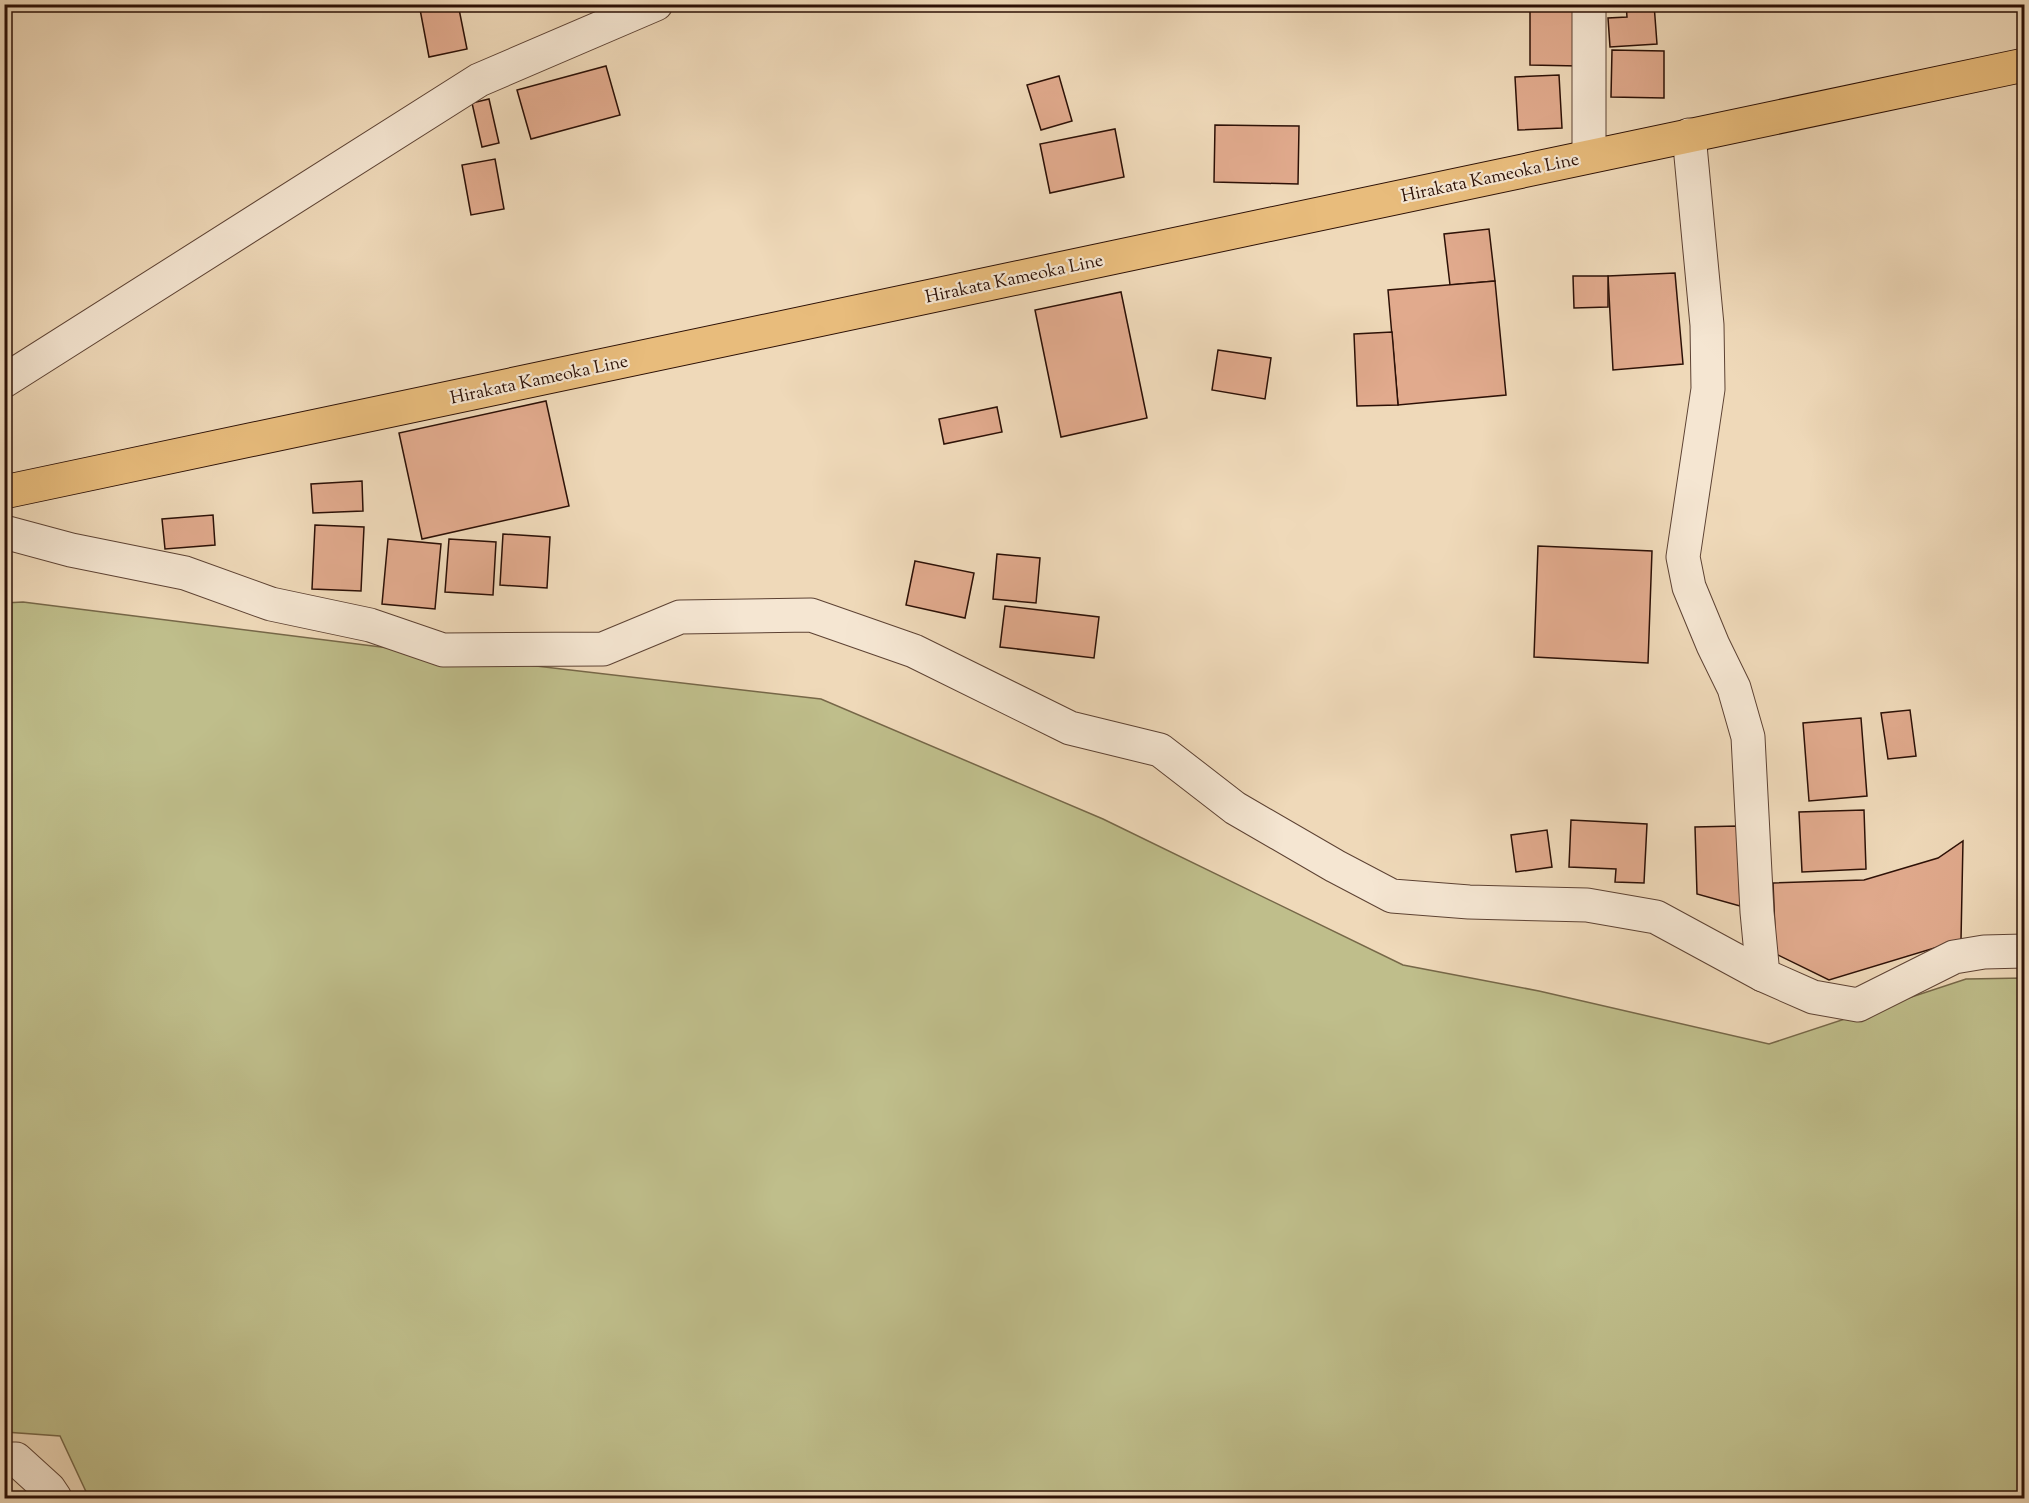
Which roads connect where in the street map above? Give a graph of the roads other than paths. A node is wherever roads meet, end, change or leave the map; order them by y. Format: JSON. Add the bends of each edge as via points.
{"nodes":[{"id":1,"x":656,"y":4,"type":"edge"},
{"id":2,"x":1588,"y":4,"type":"edge"},
{"id":3,"x":2025,"y":65,"type":"edge"},
{"id":4,"x":1689,"y":135,"type":"junction"},
{"id":5,"x":1590,"y":156,"type":"junction"},
{"id":6,"x":4,"y":381,"type":"edge"},
{"id":7,"x":4,"y":492,"type":"edge"},
{"id":8,"x":4,"y":532,"type":"edge"},
{"id":9,"x":2025,"y":951,"type":"edge"},
{"id":10,"x":1763,"y":975,"type":"junction"},
{"id":11,"x":4,"y":1459,"type":"edge"},
{"id":12,"x":55,"y":1498,"type":"edge"}],
"edges":[{"from":1,"to":6,"type":"street","via":[[479,80]]},
{"from":2,"to":5,"type":"street"},
{"from":3,"to":4,"type":"main road","name":"Hirakata Kameoka Line"},
{"from":4,"to":5,"type":"main road","name":"Hirakata Kameoka Line"},
{"from":4,"to":10,"type":"street","via":[[1707,325],[1708,389],[1683,557],[1689,587],[1734,688],[1748,737]]},
{"from":5,"to":7,"type":"main road","name":"Hirakata Kameoka Line"},
{"from":8,"to":10,"type":"street","via":[[186,573],[271,604],[370,625],[443,651],[603,649],[680,617],[811,615],[914,651],[1070,728],[1160,750],[1235,808],[1392,896],[1587,905],[1656,917]]},
{"from":9,"to":10,"type":"street","via":[[1954,957],[1858,1005],[1813,997]]},
{"from":11,"to":12,"type":"street","via":[[16,1459]]}]}
